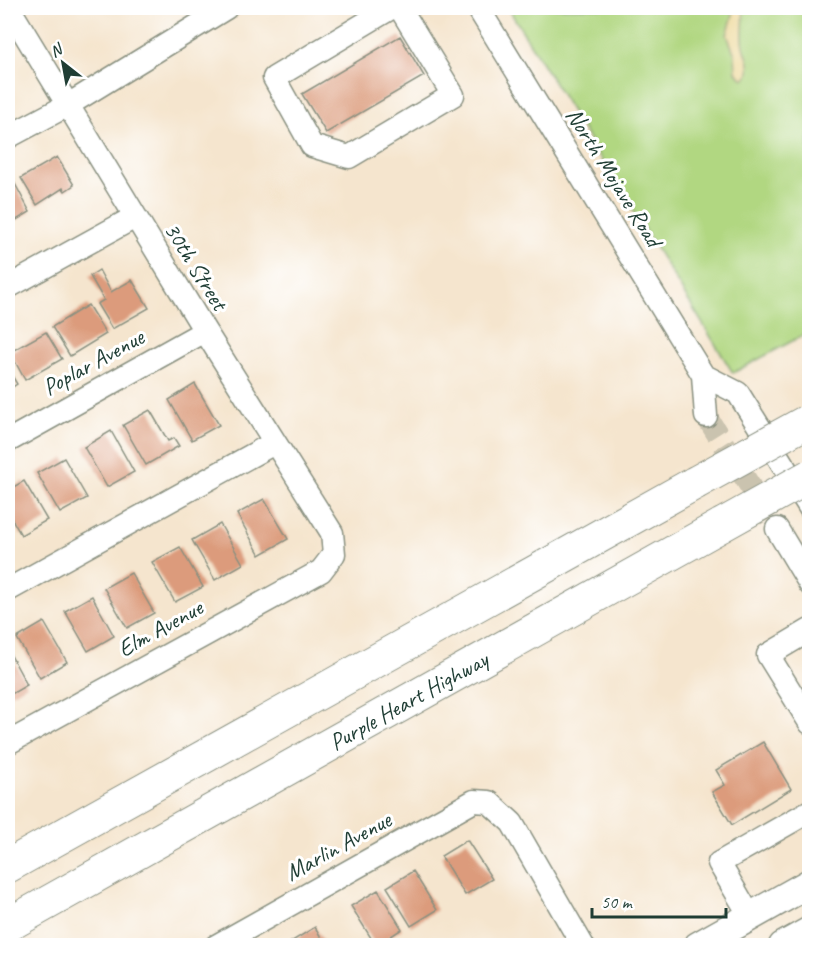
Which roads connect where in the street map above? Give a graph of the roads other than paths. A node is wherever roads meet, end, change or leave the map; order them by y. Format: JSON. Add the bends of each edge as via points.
{"nodes":[{"id":1,"x":9,"y":8,"type":"edge"},
{"id":2,"x":225,"y":8,"type":"edge"},
{"id":3,"x":391,"y":8,"type":"edge"},
{"id":4,"x":400,"y":8,"type":"edge"},
{"id":5,"x":478,"y":8,"type":"edge"},
{"id":6,"x":68,"y":105,"type":"junction"},
{"id":7,"x":8,"y":137,"type":"edge"},
{"id":8,"x":135,"y":217,"type":"junction"},
{"id":9,"x":8,"y":287,"type":"edge"},
{"id":10,"x":205,"y":331,"type":"junction"},
{"id":11,"x":704,"y":375,"type":"junction"},
{"id":12,"x":706,"y":416,"type":"tunnel mouth"},
{"id":13,"x":808,"y":421,"type":"edge"},
{"id":14,"x":8,"y":441,"type":"edge"},
{"id":15,"x":274,"y":443,"type":"junction"},
{"id":16,"x":810,"y":476,"type":"edge"},
{"id":17,"x":810,"y":508,"type":"edge"},
{"id":18,"x":777,"y":529,"type":"tunnel mouth"},
{"id":19,"x":334,"y":554,"type":"joint"},
{"id":20,"x":810,"y":584,"type":"edge"},
{"id":21,"x":8,"y":590,"type":"edge"},
{"id":22,"x":810,"y":630,"type":"edge"},
{"id":23,"x":810,"y":723,"type":"edge"},
{"id":24,"x":8,"y":743,"type":"edge"},
{"id":25,"x":810,"y":811,"type":"edge"},
{"id":26,"x":8,"y":866,"type":"edge"},
{"id":27,"x":810,"y":883,"type":"edge"},
{"id":28,"x":750,"y":916,"type":"junction"},
{"id":29,"x":8,"y":926,"type":"edge"},
{"id":30,"x":810,"y":931,"type":"edge"},
{"id":31,"x":216,"y":945,"type":"edge"},
{"id":32,"x":583,"y":945,"type":"edge"},
{"id":33,"x":698,"y":945,"type":"edge"},
{"id":34,"x":783,"y":945,"type":"edge"}],
"edges":[{"from":1,"to":6,"type":"street","name":"30th Street"},
{"from":2,"to":6,"type":"street"},
{"from":3,"to":4,"type":"street","via":[[274,78],[312,146],[350,157],[453,95]]},
{"from":5,"to":11,"type":"street","name":"North Mojave Road"},
{"from":6,"to":7,"type":"street"},
{"from":6,"to":8,"type":"street","name":"30th Street"},
{"from":8,"to":9,"type":"street"},
{"from":8,"to":10,"type":"street","name":"30th Street"},
{"from":10,"to":14,"type":"street","name":"Poplar Avenue"},
{"from":10,"to":15,"type":"street","name":"30th Street"},
{"from":11,"to":12,"type":"street","name":"North Mojave Road"},
{"from":11,"to":17,"type":"street","via":[[738,393]]},
{"from":13,"to":26,"type":"highway","bridge":true},
{"from":15,"to":19,"type":"street","name":"30th Street","via":[[332,533]]},
{"from":15,"to":21,"type":"street"},
{"from":16,"to":29,"type":"highway","name":"Purple Heart Highway","bridge":true},
{"from":18,"to":20,"type":"street"},
{"from":19,"to":24,"type":"street","name":"Elm Avenue","via":[[321,571]]},
{"from":22,"to":23,"type":"street","via":[[768,655]]},
{"from":25,"to":28,"type":"street","via":[[719,863]]},
{"from":27,"to":28,"type":"main road"},
{"from":28,"to":33,"type":"main road"},
{"from":30,"to":34,"type":"main road"},
{"from":31,"to":32,"type":"street","name":"Marlin Avenue","via":[[474,801],[489,802],[512,823]]}]}
